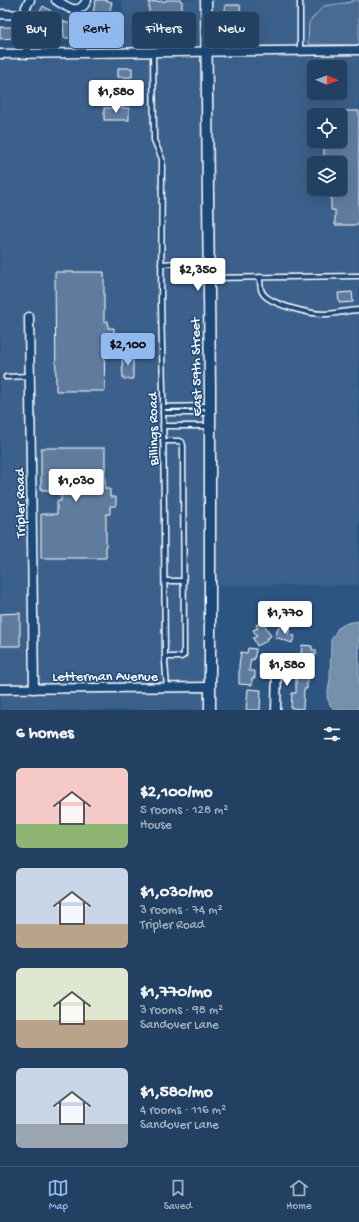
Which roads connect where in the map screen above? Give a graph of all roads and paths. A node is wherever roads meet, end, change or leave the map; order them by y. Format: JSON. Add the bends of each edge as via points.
{"nodes":[{"id":1,"x":30,"y":0,"type":"edge"},
{"id":2,"x":56,"y":0,"type":"edge"},
{"id":3,"x":87,"y":0,"type":"edge"},
{"id":4,"x":206,"y":0,"type":"edge"},
{"id":5,"x":300,"y":0,"type":"edge"},
{"id":6,"x":26,"y":12,"type":"edge"},
{"id":7,"x":0,"y":14,"type":"edge"},
{"id":8,"x":12,"y":14,"type":"edge"},
{"id":9,"x":27,"y":48,"type":"edge"},
{"id":10,"x":359,"y":50,"type":"edge"},
{"id":11,"x":207,"y":51,"type":"junction"},
{"id":12,"x":300,"y":51,"type":"junction"},
{"id":13,"x":153,"y":52,"type":"junction"},
{"id":14,"x":0,"y":54,"type":"edge"},
{"id":15,"x":27,"y":54,"type":"junction"},
{"id":16,"x":181,"y":263,"type":"dead end"},
{"id":17,"x":161,"y":264,"type":"junction"},
{"id":18,"x":359,"y":276,"type":"edge"},
{"id":19,"x":260,"y":277,"type":"junction"},
{"id":20,"x":209,"y":278,"type":"junction"},
{"id":21,"x":359,"y":310,"type":"edge"},
{"id":22,"x":29,"y":317,"type":"dead end"},
{"id":23,"x":30,"y":376,"type":"junction"},
{"id":24,"x":6,"y":377,"type":"dead end"},
{"id":25,"x":163,"y":407,"type":"junction"},
{"id":26,"x":210,"y":409,"type":"junction"},
{"id":27,"x":163,"y":413,"type":"junction"},
{"id":28,"x":163,"y":426,"type":"junction"},
{"id":29,"x":210,"y":426,"type":"junction"},
{"id":30,"x":164,"y":441,"type":"junction"},
{"id":31,"x":165,"y":581,"type":"junction"},
{"id":32,"x":184,"y":581,"type":"junction"},
{"id":33,"x":166,"y":657,"type":"junction"},
{"id":34,"x":277,"y":663,"type":"dead end"},
{"id":35,"x":210,"y":687,"type":"junction"},
{"id":36,"x":167,"y":688,"type":"junction"},
{"id":37,"x":0,"y":689,"type":"edge"},
{"id":38,"x":34,"y":689,"type":"junction"},
{"id":39,"x":210,"y":710,"type":"edge"},
{"id":40,"x":276,"y":710,"type":"edge"}],
"edges":[{"from":1,"to":6,"type":"street"},
{"from":2,"to":3,"type":"street","via":[[68,8],[75,9],[82,7]]},
{"from":4,"to":11,"type":"street","name":"East 59th Street"},
{"from":5,"to":12,"type":"lane"},
{"from":7,"to":8,"type":"street"},
{"from":9,"to":15,"type":"street"},
{"from":10,"to":12,"type":"street"},
{"from":11,"to":12,"type":"street"},
{"from":11,"to":13,"type":"street"},
{"from":11,"to":20,"type":"street","name":"East 59th Street"},
{"from":13,"to":15,"type":"street"},
{"from":13,"to":17,"type":"lane","name":"Billings Road","via":[[154,140],[162,158]]},
{"from":14,"to":15,"type":"street"},
{"from":16,"to":17,"type":"lane"},
{"from":17,"to":25,"type":"lane","name":"Billings Road"},
{"from":18,"to":19,"type":"lane"},
{"from":19,"to":20,"type":"lane"},
{"from":19,"to":21,"type":"lane","via":[[262,292],[269,300],[307,313],[326,314]]},
{"from":20,"to":26,"type":"street","name":"East 59th Street"},
{"from":22,"to":23,"type":"street","name":"Tripler Road"},
{"from":23,"to":24,"type":"lane"},
{"from":23,"to":38,"type":"street","name":"Tripler Road"},
{"from":25,"to":26,"type":"lane"},
{"from":25,"to":27,"type":"lane","name":"Billings Road"},
{"from":26,"to":27,"type":"lane"},
{"from":26,"to":29,"type":"street","name":"East 59th Street"},
{"from":27,"to":28,"type":"lane","name":"Billings Road"},
{"from":28,"to":29,"type":"lane"},
{"from":28,"to":30,"type":"lane","name":"Billings Road"},
{"from":29,"to":35,"type":"street","name":"East 59th Street"},
{"from":30,"to":31,"type":"lane","name":"Billings Road"},
{"from":30,"to":32,"type":"lane","via":[[179,441],[183,446]]},
{"from":31,"to":32,"type":"lane"},
{"from":31,"to":33,"type":"lane","name":"Billings Road"},
{"from":32,"to":33,"type":"lane","via":[[184,655]]},
{"from":33,"to":36,"type":"lane","name":"Billings Road"},
{"from":34,"to":40,"type":"street"},
{"from":35,"to":36,"type":"street","name":"Letterman Avenue"},
{"from":35,"to":39,"type":"street","name":"East 59th Street"},
{"from":36,"to":38,"type":"street","name":"Letterman Avenue"},
{"from":37,"to":38,"type":"street","name":"Letterman Avenue"}]}
